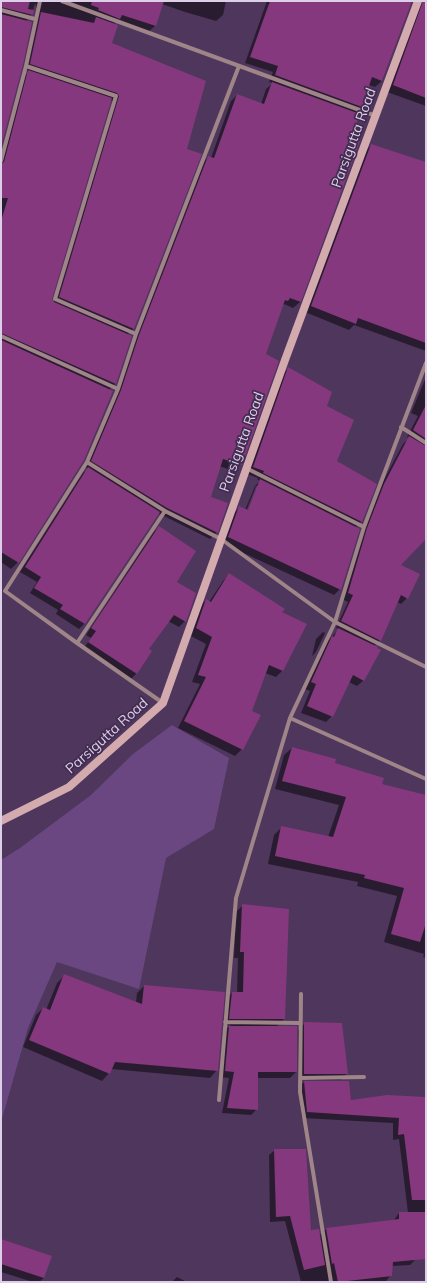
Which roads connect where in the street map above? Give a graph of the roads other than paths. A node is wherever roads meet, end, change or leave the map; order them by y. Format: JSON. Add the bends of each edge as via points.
{"nodes":[{"id":1,"x":40,"y":1,"type":"edge"},
{"id":2,"x":62,"y":1,"type":"edge"},
{"id":3,"x":418,"y":1,"type":"edge"},
{"id":4,"x":1,"y":10,"type":"edge"},
{"id":5,"x":35,"y":19,"type":"junction"},
{"id":6,"x":26,"y":66,"type":"junction"},
{"id":7,"x":239,"y":66,"type":"junction"},
{"id":8,"x":376,"y":116,"type":"junction"},
{"id":9,"x":1,"y":160,"type":"edge"},
{"id":10,"x":136,"y":334,"type":"junction"},
{"id":11,"x":1,"y":336,"type":"edge"},
{"id":12,"x":426,"y":363,"type":"edge"},
{"id":13,"x":118,"y":389,"type":"junction"},
{"id":14,"x":401,"y":427,"type":"junction"},
{"id":15,"x":426,"y":443,"type":"edge"},
{"id":16,"x":87,"y":462,"type":"junction"},
{"id":17,"x":246,"y":468,"type":"junction"},
{"id":18,"x":165,"y":511,"type":"junction"},
{"id":19,"x":364,"y":527,"type":"junction"},
{"id":20,"x":221,"y":539,"type":"junction"},
{"id":21,"x":335,"y":622,"type":"junction"},
{"id":22,"x":77,"y":643,"type":"junction"},
{"id":23,"x":426,"y":667,"type":"edge"},
{"id":24,"x":163,"y":702,"type":"junction"},
{"id":25,"x":290,"y":718,"type":"junction"},
{"id":26,"x":426,"y":780,"type":"edge"},
{"id":27,"x":1,"y":821,"type":"edge"},
{"id":28,"x":301,"y":994,"type":"dead end"},
{"id":29,"x":225,"y":1022,"type":"junction"},
{"id":30,"x":300,"y":1023,"type":"junction"},
{"id":31,"x":364,"y":1076,"type":"dead end"},
{"id":32,"x":300,"y":1078,"type":"junction"},
{"id":33,"x":219,"y":1100,"type":"dead end"},
{"id":34,"x":332,"y":1282,"type":"edge"}],
"edges":[{"from":1,"to":5,"type":"street"},
{"from":2,"to":7,"type":"street"},
{"from":3,"to":8,"type":"street","name":"Parsigutta Road"},
{"from":4,"to":5,"type":"street"},
{"from":5,"to":6,"type":"street"},
{"from":6,"to":9,"type":"street"},
{"from":6,"to":10,"type":"street","via":[[116,96],[55,299]]},
{"from":7,"to":8,"type":"street"},
{"from":7,"to":10,"type":"street"},
{"from":8,"to":17,"type":"street","name":"Parsigutta Road"},
{"from":10,"to":13,"type":"street"},
{"from":11,"to":13,"type":"street"},
{"from":12,"to":14,"type":"street"},
{"from":13,"to":16,"type":"street"},
{"from":14,"to":15,"type":"street"},
{"from":14,"to":19,"type":"street"},
{"from":16,"to":18,"type":"street"},
{"from":16,"to":22,"type":"street","via":[[5,591]]},
{"from":17,"to":19,"type":"street"},
{"from":17,"to":20,"type":"street","name":"Parsigutta Road"},
{"from":18,"to":20,"type":"street"},
{"from":18,"to":22,"type":"street"},
{"from":19,"to":21,"type":"street"},
{"from":20,"to":21,"type":"street"},
{"from":20,"to":24,"type":"street","name":"Parsigutta Road"},
{"from":21,"to":23,"type":"street"},
{"from":21,"to":25,"type":"street"},
{"from":22,"to":24,"type":"street"},
{"from":24,"to":27,"type":"street","name":"Parsigutta Road","via":[[69,787]]},
{"from":25,"to":26,"type":"street"},
{"from":25,"to":29,"type":"street","via":[[236,898]]},
{"from":28,"to":30,"type":"street"},
{"from":29,"to":30,"type":"street"},
{"from":29,"to":33,"type":"street"},
{"from":30,"to":32,"type":"street"},
{"from":31,"to":32,"type":"street"},
{"from":32,"to":34,"type":"street","via":[[300,1092]]}]}
